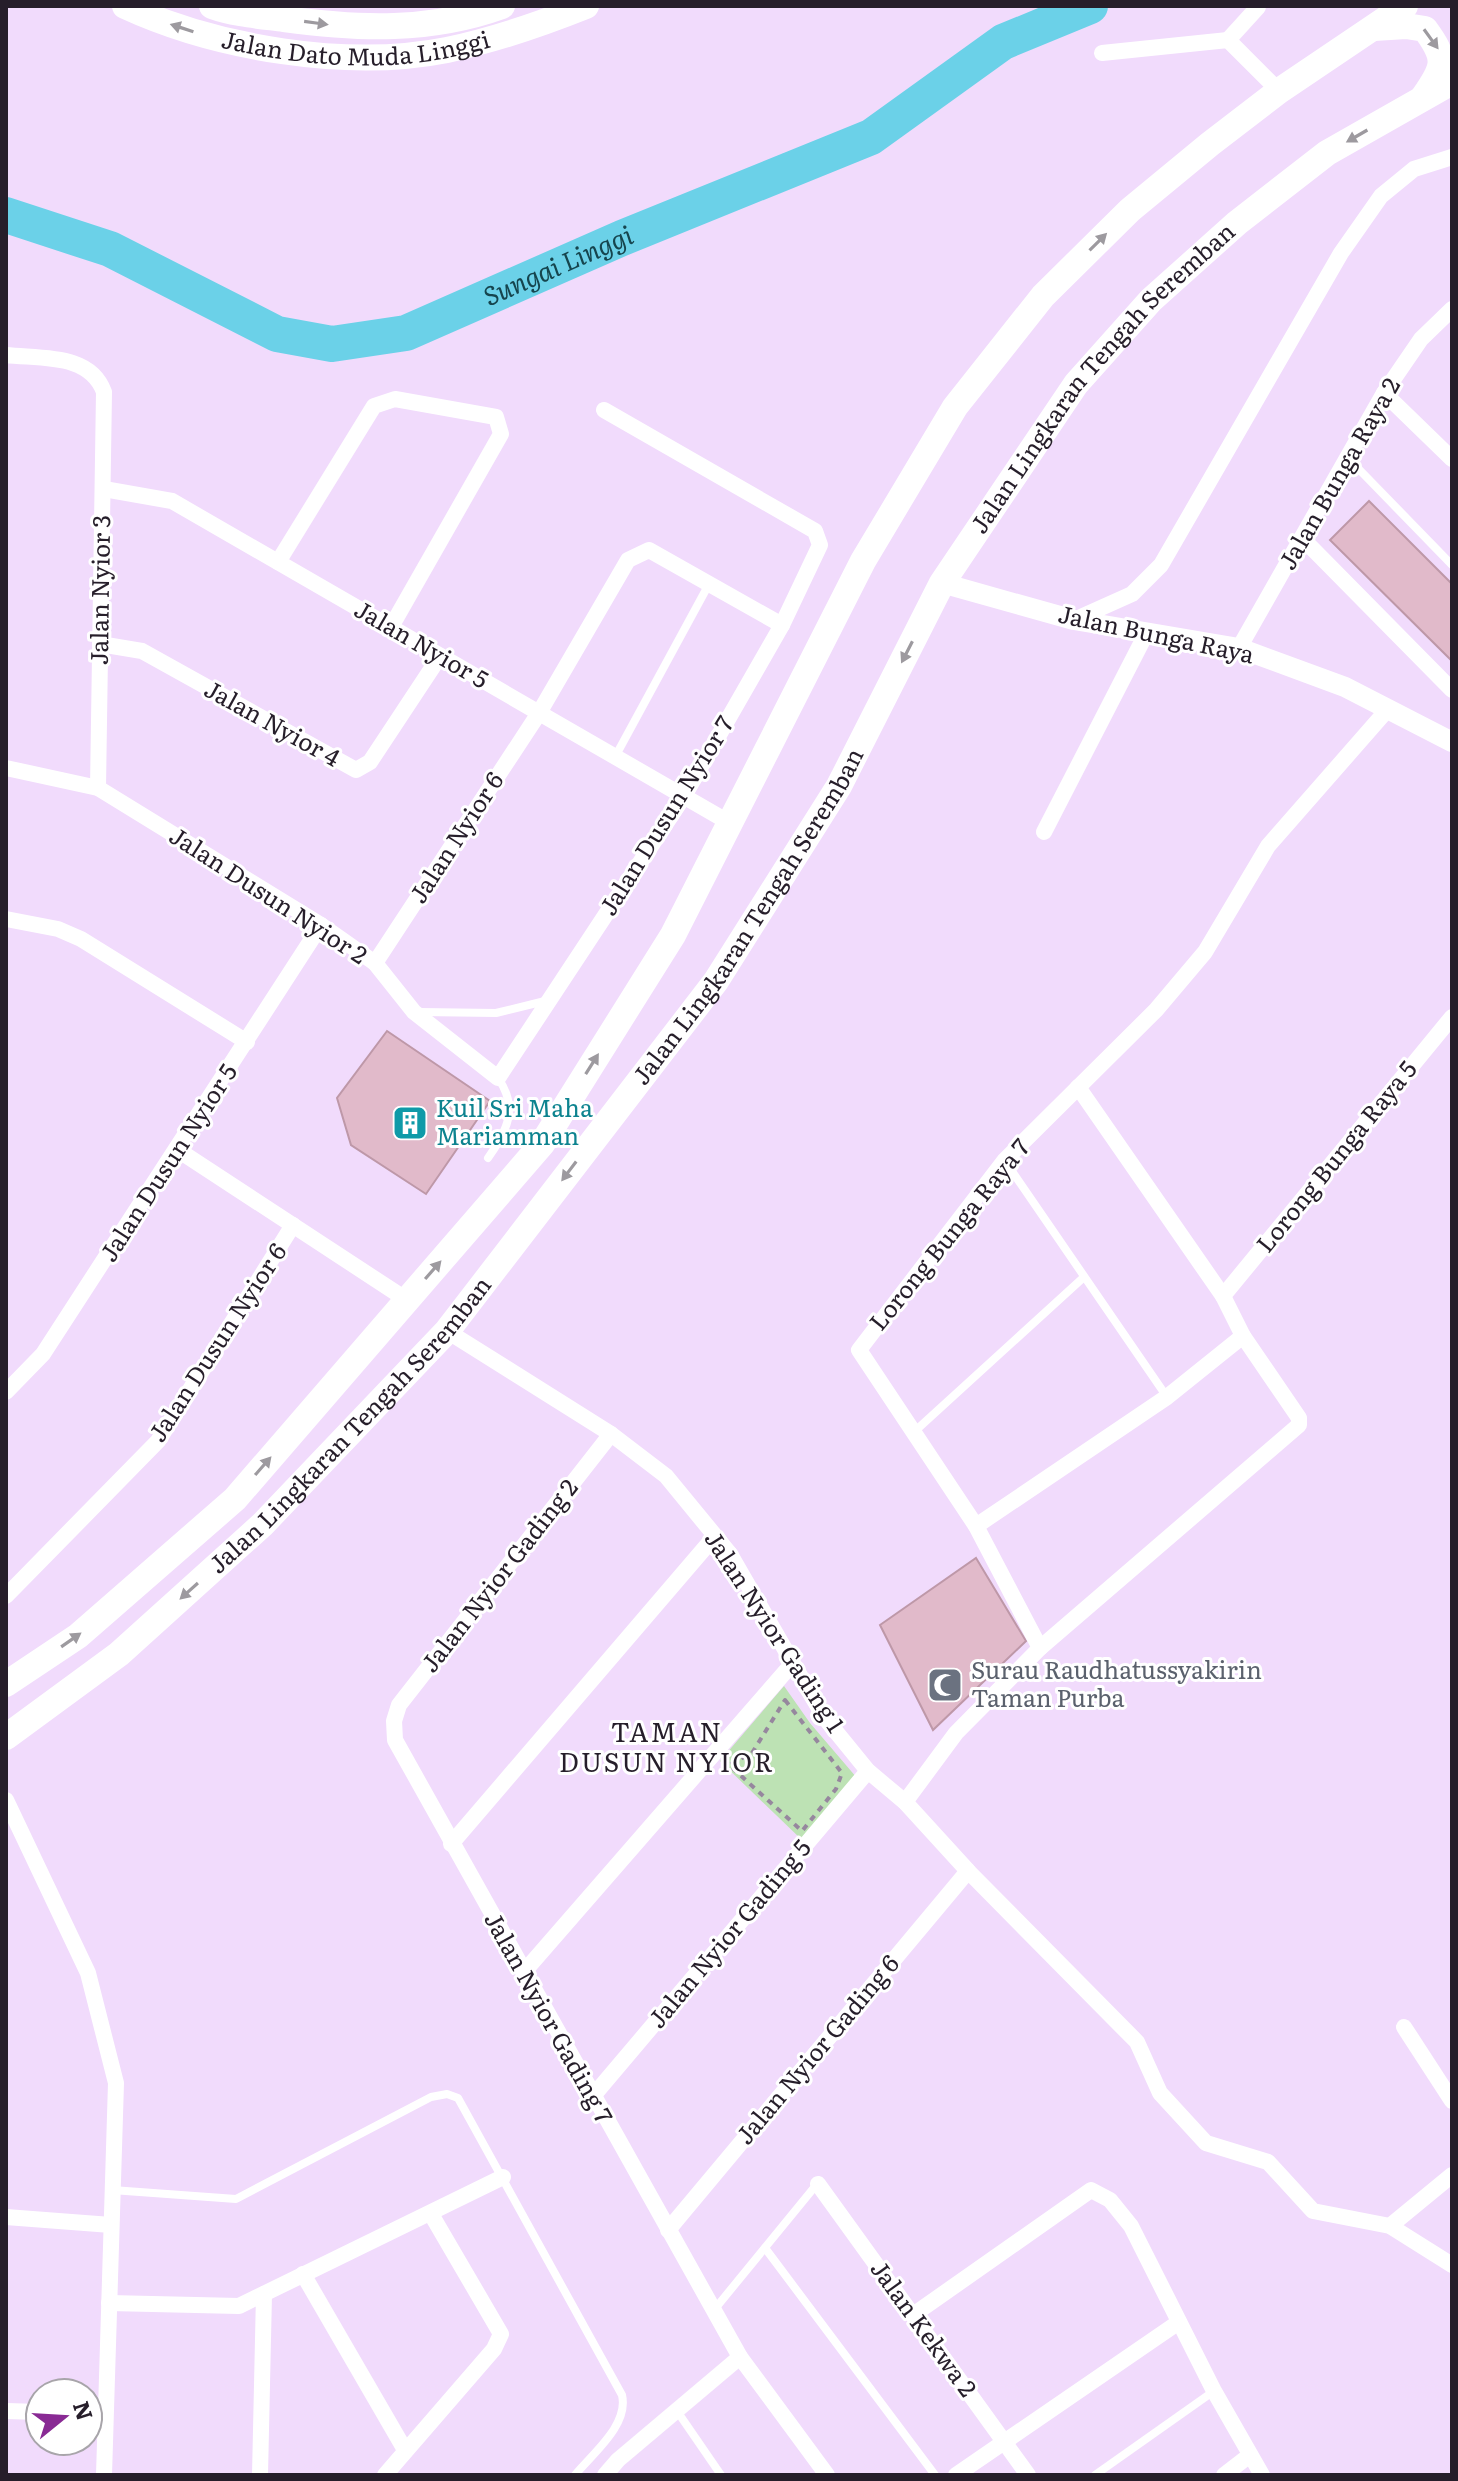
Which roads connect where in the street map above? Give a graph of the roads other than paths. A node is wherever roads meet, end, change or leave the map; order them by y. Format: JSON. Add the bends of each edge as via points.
{"nodes":[{"id":1,"x":125,"y":6,"type":"edge"},
{"id":2,"x":212,"y":6,"type":"edge"},
{"id":3,"x":502,"y":6,"type":"edge"},
{"id":4,"x":586,"y":6,"type":"edge"},
{"id":5,"x":1405,"y":6,"type":"edge"},
{"id":6,"x":1258,"y":7,"type":"edge"},
{"id":7,"x":1371,"y":28,"type":"junction"},
{"id":8,"x":1228,"y":40,"type":"junction"},
{"id":9,"x":1102,"y":53,"type":"dead end"},
{"id":10,"x":1452,"y":82,"type":"edge"},
{"id":11,"x":1279,"y":91,"type":"junction"},
{"id":12,"x":1424,"y":97,"type":"junction"},
{"id":13,"x":1452,"y":157,"type":"edge"},
{"id":14,"x":1449,"y":315,"type":"edge"},
{"id":15,"x":6,"y":355,"type":"edge"},
{"id":16,"x":1384,"y":393,"type":"junction"},
{"id":17,"x":604,"y":410,"type":"dead end"},
{"id":18,"x":1348,"y":457,"type":"junction"},
{"id":19,"x":1452,"y":459,"type":"edge"},
{"id":20,"x":104,"y":489,"type":"junction"},
{"id":21,"x":1302,"y":538,"type":"junction"},
{"id":22,"x":278,"y":562,"type":"junction"},
{"id":23,"x":1452,"y":565,"type":"edge"},
{"id":24,"x":942,"y":583,"type":"junction"},
{"id":25,"x":709,"y":584,"type":"junction"},
{"id":26,"x":1074,"y":620,"type":"junction"},
{"id":27,"x":782,"y":625,"type":"junction"},
{"id":28,"x":391,"y":627,"type":"junction"},
{"id":29,"x":1147,"y":632,"type":"junction"},
{"id":30,"x":100,"y":644,"type":"junction"},
{"id":31,"x":1239,"y":648,"type":"junction"},
{"id":32,"x":440,"y":656,"type":"junction"},
{"id":33,"x":1452,"y":690,"type":"edge"},
{"id":34,"x":1388,"y":709,"type":"junction"},
{"id":35,"x":539,"y":713,"type":"junction"},
{"id":36,"x":1452,"y":742,"type":"edge"},
{"id":37,"x":615,"y":757,"type":"junction"},
{"id":38,"x":6,"y":768,"type":"edge"},
{"id":39,"x":98,"y":788,"type":"junction"},
{"id":40,"x":684,"y":796,"type":"junction"},
{"id":41,"x":730,"y":823,"type":"junction"},
{"id":42,"x":1044,"y":832,"type":"dead end"},
{"id":43,"x":6,"y":919,"type":"edge"},
{"id":44,"x":321,"y":925,"type":"junction"},
{"id":45,"x":375,"y":963,"type":"junction"},
{"id":46,"x":550,"y":999,"type":"junction"},
{"id":47,"x":414,"y":1012,"type":"junction"},
{"id":48,"x":1452,"y":1017,"type":"edge"},
{"id":49,"x":247,"y":1042,"type":"junction"},
{"id":50,"x":498,"y":1078,"type":"junction"},
{"id":51,"x":1078,"y":1087,"type":"junction"},
{"id":52,"x":178,"y":1150,"type":"junction"},
{"id":53,"x":488,"y":1158,"type":"dead end"},
{"id":54,"x":1004,"y":1161,"type":"junction"},
{"id":55,"x":293,"y":1225,"type":"junction"},
{"id":56,"x":1084,"y":1277,"type":"junction"},
{"id":57,"x":1223,"y":1296,"type":"junction"},
{"id":58,"x":407,"y":1300,"type":"junction"},
{"id":59,"x":447,"y":1331,"type":"junction"},
{"id":60,"x":1243,"y":1336,"type":"junction"},
{"id":61,"x":6,"y":1392,"type":"edge"},
{"id":62,"x":1167,"y":1397,"type":"junction"},
{"id":63,"x":914,"y":1432,"type":"junction"},
{"id":64,"x":611,"y":1434,"type":"junction"},
{"id":65,"x":976,"y":1526,"type":"junction"},
{"id":66,"x":715,"y":1536,"type":"junction"},
{"id":67,"x":6,"y":1596,"type":"edge"},
{"id":68,"x":1040,"y":1648,"type":"junction"},
{"id":69,"x":792,"y":1664,"type":"junction"},
{"id":70,"x":6,"y":1684,"type":"edge"},
{"id":71,"x":394,"y":1721,"type":"joint"},
{"id":72,"x":6,"y":1737,"type":"edge"},
{"id":73,"x":868,"y":1771,"type":"junction"},
{"id":74,"x":6,"y":1800,"type":"edge"},
{"id":75,"x":905,"y":1802,"type":"junction"},
{"id":76,"x":12,"y":1830,"type":"edge"},
{"id":77,"x":451,"y":1844,"type":"junction"},
{"id":78,"x":968,"y":1871,"type":"junction"},
{"id":79,"x":523,"y":1973,"type":"junction"},
{"id":80,"x":1404,"y":2027,"type":"dead end"},
{"id":81,"x":593,"y":2096,"type":"junction"},
{"id":82,"x":1452,"y":2101,"type":"edge"},
{"id":83,"x":1452,"y":2175,"type":"edge"},
{"id":84,"x":503,"y":2177,"type":"junction"},
{"id":85,"x":818,"y":2184,"type":"joint"},
{"id":86,"x":112,"y":2190,"type":"junction"},
{"id":87,"x":431,"y":2214,"type":"junction"},
{"id":88,"x":6,"y":2217,"type":"edge"},
{"id":89,"x":111,"y":2225,"type":"junction"},
{"id":90,"x":1390,"y":2226,"type":"junction"},
{"id":91,"x":668,"y":2230,"type":"junction"},
{"id":92,"x":765,"y":2248,"type":"junction"},
{"id":93,"x":1452,"y":2265,"type":"edge"},
{"id":94,"x":303,"y":2274,"type":"junction"},
{"id":95,"x":264,"y":2294,"type":"junction"},
{"id":96,"x":109,"y":2303,"type":"junction"},
{"id":97,"x":714,"y":2311,"type":"junction"},
{"id":98,"x":913,"y":2315,"type":"junction"},
{"id":99,"x":1179,"y":2322,"type":"junction"},
{"id":100,"x":740,"y":2357,"type":"junction"},
{"id":101,"x":1214,"y":2391,"type":"junction"},
{"id":102,"x":677,"y":2410,"type":"junction"},
{"id":103,"x":106,"y":2416,"type":"joint"},
{"id":104,"x":1004,"y":2441,"type":"junction"},
{"id":105,"x":405,"y":2450,"type":"junction"},
{"id":106,"x":1250,"y":2455,"type":"junction"},
{"id":107,"x":618,"y":2460,"type":"junction"},
{"id":108,"x":104,"y":2475,"type":"edge"},
{"id":109,"x":260,"y":2475,"type":"edge"},
{"id":110,"x":385,"y":2475,"type":"edge"},
{"id":111,"x":575,"y":2475,"type":"edge"},
{"id":112,"x":605,"y":2475,"type":"edge"},
{"id":113,"x":627,"y":2475,"type":"edge"},
{"id":114,"x":721,"y":2475,"type":"edge"},
{"id":115,"x":827,"y":2475,"type":"edge"},
{"id":116,"x":935,"y":2475,"type":"edge"},
{"id":117,"x":956,"y":2475,"type":"edge"},
{"id":118,"x":1028,"y":2475,"type":"edge"},
{"id":119,"x":1095,"y":2475,"type":"edge"},
{"id":120,"x":1224,"y":2475,"type":"edge"},
{"id":121,"x":1262,"y":2475,"type":"edge"}],
"edges":[{"from":4,"to":1,"type":"main road","name":"Jalan Dato Muda Linggi","one_way":true,"via":[[494,38],[389,56],[329,54],[207,36]]},
{"from":2,"to":3,"type":"main road","name":"Jalan Dato Muda Linggi","one_way":true,"via":[[333,25],[392,28]]},
{"from":5,"to":7,"type":"main road","name":"Jalan Lingkaran Tengah Seremban"},
{"from":6,"to":8,"type":"street"},
{"from":7,"to":11,"type":"main road","name":"Jalan Lingkaran Tengah Seremban"},
{"from":7,"to":12,"type":"main road","one_way":true,"via":[[1425,29],[1442,59],[1441,72]]},
{"from":8,"to":9,"type":"street"},
{"from":8,"to":11,"type":"street"},
{"from":10,"to":12,"type":"main road","name":"Jalan Lingkaran Tengah Seremban"},
{"from":41,"to":11,"type":"main road","name":"Jalan Lingkaran Tengah Seremban","one_way":true,"via":[[863,561],[955,407],[1043,296],[1130,210]]},
{"from":12,"to":24,"type":"main road","name":"Jalan Lingkaran Tengah Seremban","one_way":true,"via":[[1327,153],[1151,300],[1076,384]]},
{"from":13,"to":26,"type":"street","via":[[1414,169],[1373,208],[1341,253],[1161,565],[1132,594]]},
{"from":14,"to":16,"type":"street","name":"Jalan Bunga Raya 2","via":[[1421,339]]},
{"from":15,"to":20,"type":"street","name":"Jalan Nyior 3","via":[[84,364],[98,376],[104,392]]},
{"from":16,"to":18,"type":"street","name":"Jalan Bunga Raya 2"},
{"from":16,"to":19,"type":"street"},
{"from":17,"to":27,"type":"street","name":"Jalan Dusun Nyior 7","via":[[815,531],[820,545]]},
{"from":18,"to":21,"type":"street","name":"Jalan Bunga Raya 2"},
{"from":18,"to":23,"type":"lane"},
{"from":20,"to":22,"type":"street","name":"Jalan Nyior 5","via":[[172,501]]},
{"from":20,"to":30,"type":"street","name":"Jalan Nyior 3"},
{"from":21,"to":31,"type":"street","name":"Jalan Bunga Raya 2"},
{"from":21,"to":33,"type":"street"},
{"from":22,"to":28,"type":"street","name":"Jalan Nyior 5"},
{"from":22,"to":28,"type":"street","via":[[374,406],[395,399],[489,414],[501,424],[501,434]]},
{"from":24,"to":26,"type":"street","name":"Jalan Bunga Raya"},
{"from":24,"to":59,"type":"main road","name":"Jalan Lingkaran Tengah Seremban","one_way":true,"via":[[839,786],[716,981]]},
{"from":25,"to":27,"type":"street"},
{"from":25,"to":35,"type":"street","name":"Jalan Nyior 6","via":[[649,550],[628,560]]},
{"from":25,"to":37,"type":"lane"},
{"from":26,"to":29,"type":"street","name":"Jalan Bunga Raya"},
{"from":27,"to":40,"type":"street","name":"Jalan Dusun Nyior 7"},
{"from":28,"to":32,"type":"street","name":"Jalan Nyior 5"},
{"from":29,"to":31,"type":"street","name":"Jalan Bunga Raya"},
{"from":29,"to":42,"type":"street"},
{"from":30,"to":32,"type":"street","name":"Jalan Nyior 4","via":[[142,651],[356,770],[370,762]]},
{"from":30,"to":39,"type":"street","name":"Jalan Nyior 3"},
{"from":31,"to":34,"type":"street","name":"Jalan Bunga Raya","via":[[1345,687]]},
{"from":32,"to":35,"type":"street","name":"Jalan Nyior 5"},
{"from":34,"to":36,"type":"street","name":"Jalan Bunga Raya"},
{"from":34,"to":51,"type":"street","name":"Lorong Bunga Raya 7","via":[[1268,846],[1205,952],[1156,1010]]},
{"from":35,"to":37,"type":"street","name":"Jalan Nyior 5"},
{"from":35,"to":45,"type":"street","name":"Jalan Nyior 6"},
{"from":37,"to":40,"type":"street","name":"Jalan Nyior 5"},
{"from":38,"to":39,"type":"street","name":"Jalan Dusun Nyior 2"},
{"from":39,"to":44,"type":"street","name":"Jalan Dusun Nyior 2"},
{"from":40,"to":41,"type":"street","name":"Jalan Nyior 5"},
{"from":40,"to":46,"type":"street","name":"Jalan Dusun Nyior 7"},
{"from":58,"to":41,"type":"main road","name":"Jalan Lingkaran Tengah Seremban","one_way":true,"via":[[542,1144],[673,935]]},
{"from":43,"to":49,"type":"street","via":[[81,939]]},
{"from":44,"to":45,"type":"street","name":"Jalan Dusun Nyior 2"},
{"from":44,"to":49,"type":"street","name":"Jalan Dusun Nyior 5"},
{"from":45,"to":47,"type":"street","name":"Jalan Dusun Nyior 2"},
{"from":46,"to":47,"type":"lane","via":[[496,1013]]},
{"from":46,"to":50,"type":"street","name":"Jalan Dusun Nyior 7"},
{"from":47,"to":50,"type":"street","name":"Jalan Dusun Nyior 2"},
{"from":48,"to":57,"type":"street","name":"Lorong Bunga Raya 5"},
{"from":49,"to":52,"type":"street","name":"Jalan Dusun Nyior 5"},
{"from":50,"to":53,"type":"lane","via":[[511,1111],[506,1133]]},
{"from":51,"to":54,"type":"street","name":"Lorong Bunga Raya 7"},
{"from":51,"to":57,"type":"street"},
{"from":52,"to":55,"type":"street"},
{"from":52,"to":61,"type":"street","name":"Jalan Dusun Nyior 5","via":[[43,1354]]},
{"from":54,"to":56,"type":"lane"},
{"from":54,"to":63,"type":"street","name":"Lorong Bunga Raya 7","via":[[859,1350]]},
{"from":55,"to":58,"type":"street"},
{"from":55,"to":67,"type":"street","name":"Jalan Dusun Nyior 6","via":[[158,1441]]},
{"from":56,"to":62,"type":"lane"},
{"from":56,"to":63,"type":"lane"},
{"from":57,"to":60,"type":"street"},
{"from":70,"to":58,"type":"main road","name":"Jalan Lingkaran Tengah Seremban","one_way":true,"via":[[78,1636],[235,1499]]},
{"from":59,"to":64,"type":"street","name":"Jalan Nyior Gading 1"},
{"from":59,"to":72,"type":"main road","name":"Jalan Lingkaran Tengah Seremban","one_way":true,"via":[[263,1524],[119,1654]]},
{"from":60,"to":62,"type":"street"},
{"from":60,"to":68,"type":"street","via":[[1299,1425]]},
{"from":62,"to":65,"type":"street"},
{"from":63,"to":65,"type":"street","name":"Lorong Bunga Raya 7"},
{"from":64,"to":66,"type":"street","name":"Jalan Nyior Gading 1","via":[[666,1476]]},
{"from":64,"to":71,"type":"street","name":"Jalan Nyior Gading 2","via":[[399,1705]]},
{"from":65,"to":68,"type":"street","name":"Lorong Bunga Raya 7"},
{"from":66,"to":69,"type":"street","name":"Jalan Nyior Gading 1"},
{"from":66,"to":77,"type":"street"},
{"from":68,"to":75,"type":"street","via":[[956,1733]]},
{"from":69,"to":73,"type":"street","name":"Jalan Nyior Gading 1","via":[[824,1717]]},
{"from":69,"to":79,"type":"street"},
{"from":71,"to":77,"type":"street","name":"Jalan Nyior Gading 7","via":[[395,1740]]},
{"from":73,"to":75,"type":"street","name":"Jalan Nyior Gading 1"},
{"from":73,"to":81,"type":"street","name":"Jalan Nyior Gading 5"},
{"from":74,"to":76,"type":"street"},
{"from":75,"to":78,"type":"street","name":"Jalan Nyior Gading 1"},
{"from":76,"to":86,"type":"street","via":[[88,1973],[116,2083]]},
{"from":77,"to":79,"type":"street","name":"Jalan Nyior Gading 7"},
{"from":78,"to":90,"type":"street","name":"Jalan Nyior Gading 1","via":[[1137,2042],[1160,2093],[1206,2143],[1268,2162],[1313,2211]]},
{"from":78,"to":91,"type":"street","name":"Jalan Nyior Gading 6"},
{"from":79,"to":81,"type":"street","name":"Jalan Nyior Gading 7"},
{"from":80,"to":82,"type":"street"},
{"from":81,"to":91,"type":"street","name":"Jalan Nyior Gading 7"},
{"from":83,"to":90,"type":"street"},
{"from":84,"to":86,"type":"lane","via":[[458,2098],[447,2094],[431,2097],[236,2199]]},
{"from":84,"to":87,"type":"street"},
{"from":84,"to":111,"type":"lane","via":[[622,2395],[625,2408],[619,2421]]},
{"from":85,"to":92,"type":"lane"},
{"from":85,"to":98,"type":"street","name":"Jalan Kekwa 2"},
{"from":86,"to":89,"type":"street"},
{"from":87,"to":94,"type":"street"},
{"from":87,"to":105,"type":"street","via":[[501,2334],[494,2349]]},
{"from":88,"to":89,"type":"street"},
{"from":89,"to":96,"type":"street"},
{"from":90,"to":93,"type":"street"},
{"from":91,"to":97,"type":"street","name":"Jalan Nyior Gading 7"},
{"from":92,"to":97,"type":"lane"},
{"from":92,"to":116,"type":"lane"},
{"from":94,"to":95,"type":"street"},
{"from":94,"to":105,"type":"street"},
{"from":95,"to":96,"type":"street","via":[[239,2306]]},
{"from":95,"to":109,"type":"street"},
{"from":96,"to":103,"type":"street"},
{"from":97,"to":100,"type":"street","name":"Jalan Nyior Gading 7"},
{"from":98,"to":99,"type":"street","via":[[1091,2190],[1110,2200],[1131,2226]]},
{"from":98,"to":104,"type":"street","name":"Jalan Kekwa 2"},
{"from":99,"to":101,"type":"street"},
{"from":99,"to":104,"type":"street"},
{"from":100,"to":102,"type":"street"},
{"from":100,"to":115,"type":"street","name":"Jalan Nyior Gading 7"},
{"from":101,"to":106,"type":"street"},
{"from":101,"to":119,"type":"lane"},
{"from":102,"to":107,"type":"street"},
{"from":102,"to":114,"type":"lane"},
{"from":103,"to":108,"type":"street"},
{"from":104,"to":117,"type":"street"},
{"from":104,"to":118,"type":"street","name":"Jalan Kekwa 2"},
{"from":105,"to":110,"type":"street"},
{"from":106,"to":120,"type":"street"},
{"from":106,"to":121,"type":"street"},
{"from":107,"to":112,"type":"street"},
{"from":107,"to":113,"type":"street"}]}
